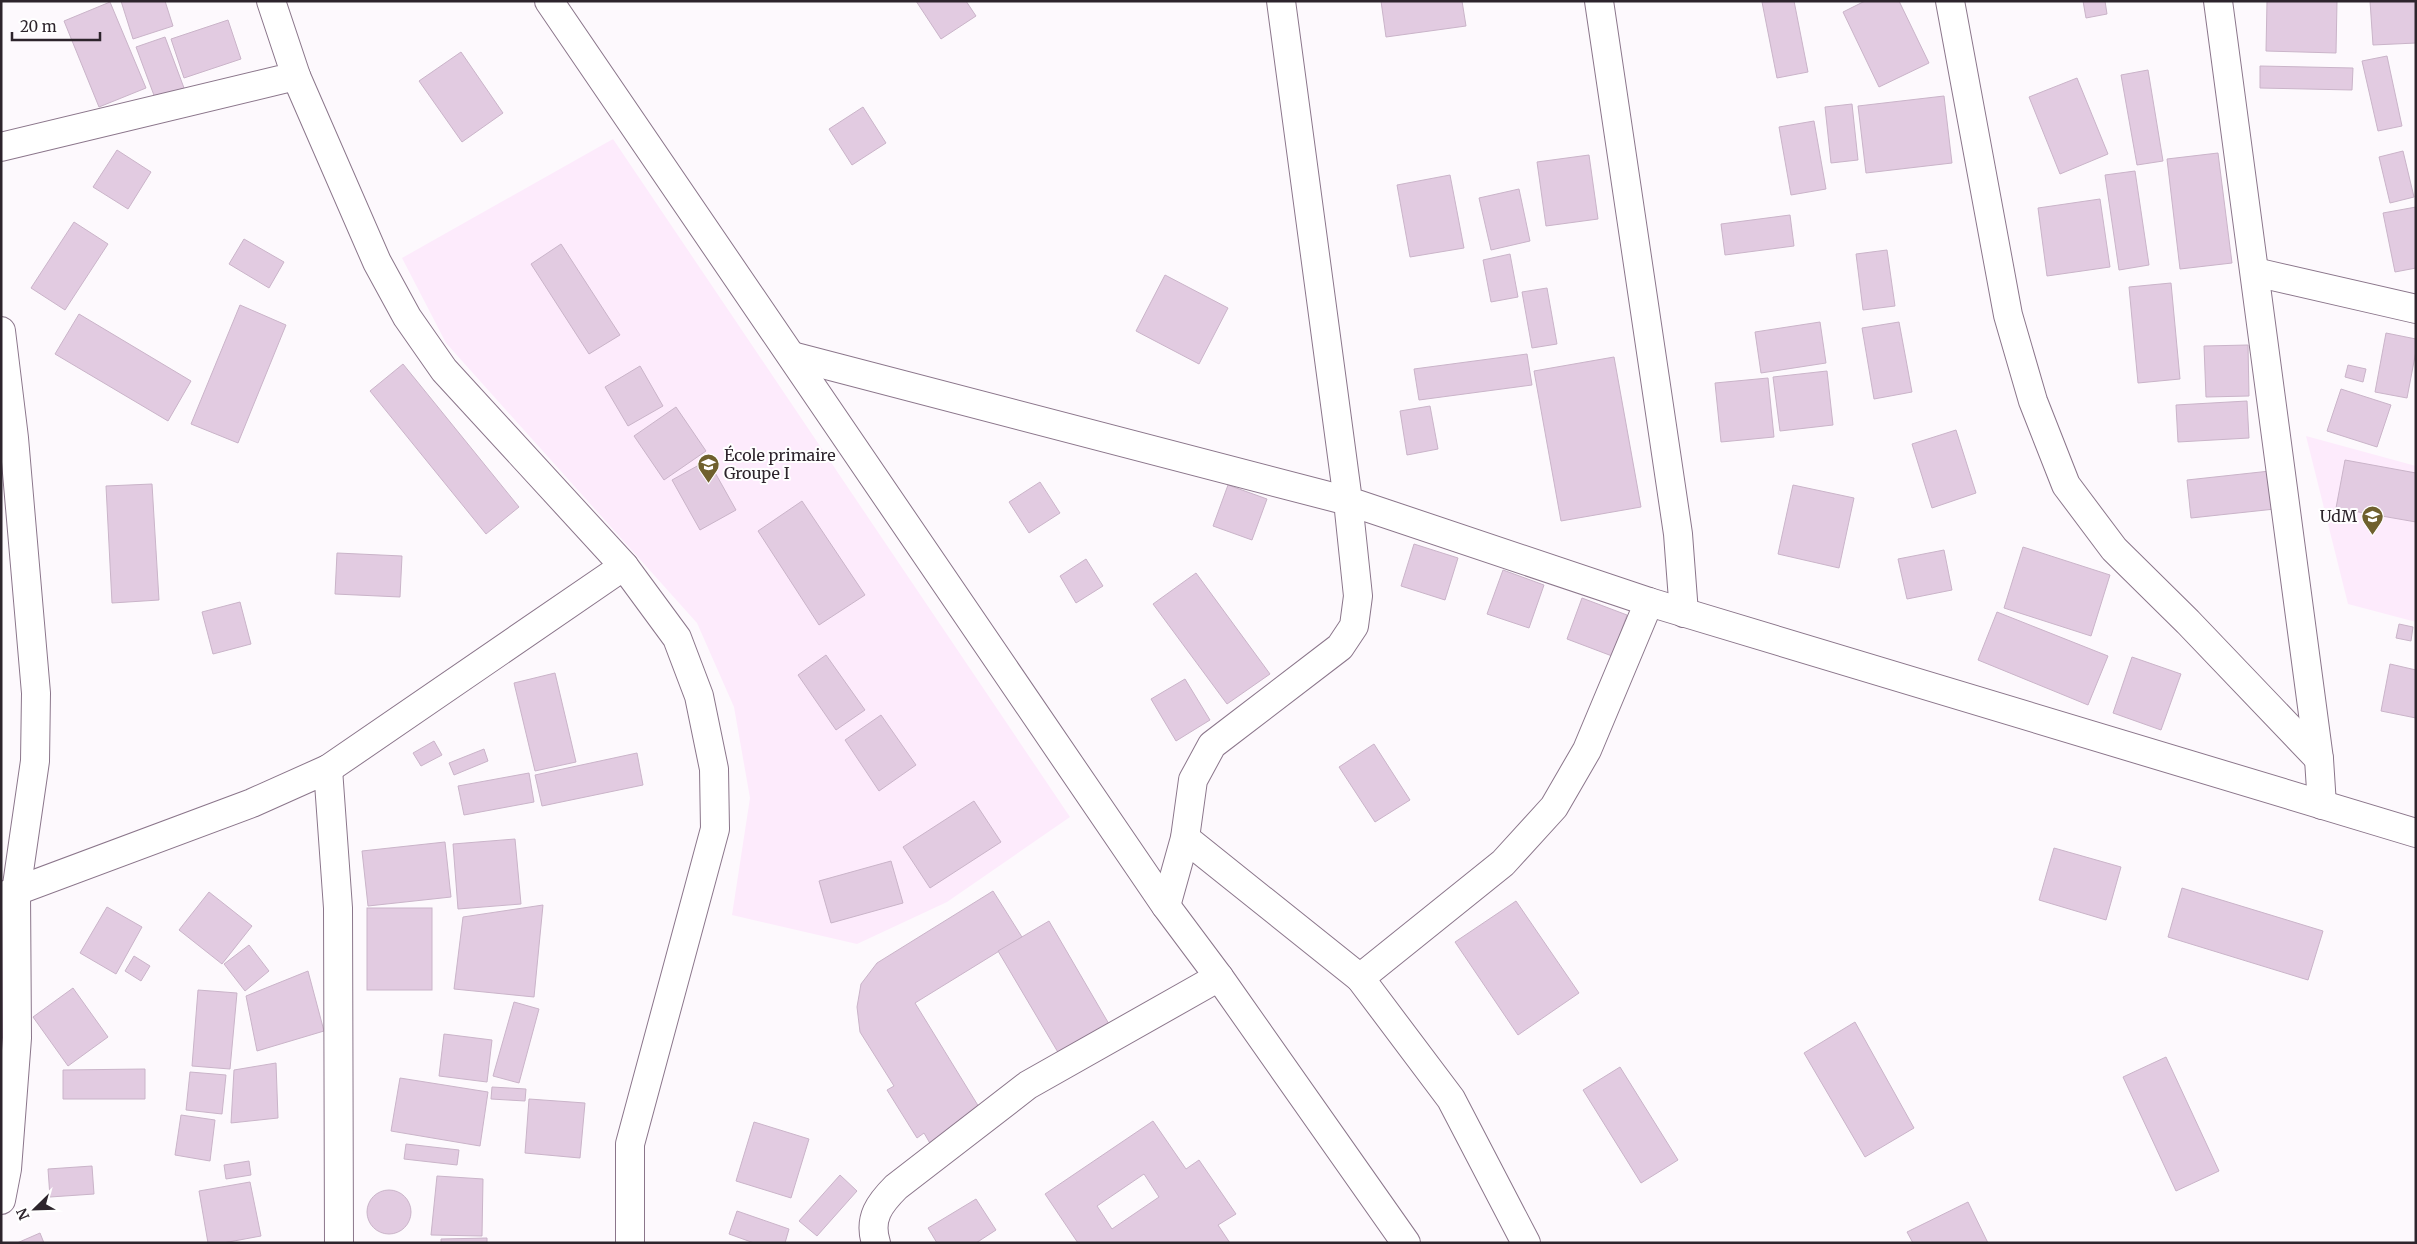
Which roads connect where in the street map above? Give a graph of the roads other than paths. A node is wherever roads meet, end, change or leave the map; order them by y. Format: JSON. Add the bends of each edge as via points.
{"nodes":[{"id":1,"x":271,"y":1,"type":"edge"},
{"id":2,"x":549,"y":1,"type":"edge"},
{"id":3,"x":1281,"y":1,"type":"edge"},
{"id":4,"x":1599,"y":1,"type":"edge"},
{"id":5,"x":1950,"y":1,"type":"edge"},
{"id":6,"x":2218,"y":1,"type":"edge"},
{"id":7,"x":296,"y":76,"type":"junction"},
{"id":8,"x":1,"y":147,"type":"edge"},
{"id":9,"x":2255,"y":272,"type":"junction"},
{"id":10,"x":2416,"y":309,"type":"edge"},
{"id":11,"x":1,"y":331,"type":"edge"},
{"id":12,"x":792,"y":356,"type":"junction"},
{"id":13,"x":1348,"y":501,"type":"junction"},
{"id":14,"x":624,"y":566,"type":"junction"},
{"id":15,"x":1649,"y":602,"type":"junction"},
{"id":16,"x":1684,"y":613,"type":"junction"},
{"id":17,"x":2318,"y":760,"type":"junction"},
{"id":18,"x":328,"y":769,"type":"junction"},
{"id":19,"x":2322,"y":805,"type":"junction"},
{"id":20,"x":2416,"y":833,"type":"edge"},
{"id":21,"x":1185,"y":838,"type":"junction"},
{"id":22,"x":9,"y":894,"type":"edge"},
{"id":23,"x":1166,"y":906,"type":"junction"},
{"id":24,"x":1219,"y":977,"type":"junction"},
{"id":25,"x":1360,"y":978,"type":"junction"},
{"id":26,"x":1,"y":1200,"type":"edge"},
{"id":27,"x":339,"y":1243,"type":"edge"},
{"id":28,"x":630,"y":1243,"type":"edge"},
{"id":29,"x":876,"y":1243,"type":"edge"},
{"id":30,"x":1406,"y":1243,"type":"edge"},
{"id":31,"x":1526,"y":1243,"type":"edge"}],
"edges":[{"from":1,"to":7,"type":"street"},
{"from":2,"to":12,"type":"street"},
{"from":3,"to":13,"type":"street"},
{"from":4,"to":16,"type":"street","via":[[1677,524]]},
{"from":5,"to":17,"type":"street","via":[[2008,316],[2033,401],[2066,486],[2114,549]]},
{"from":6,"to":9,"type":"street"},
{"from":7,"to":8,"type":"street"},
{"from":7,"to":14,"type":"street","via":[[377,262],[407,317],[444,370]]},
{"from":9,"to":10,"type":"street"},
{"from":9,"to":17,"type":"street"},
{"from":11,"to":22,"type":"street","via":[[14,438],[36,693],[35,760]]},
{"from":12,"to":13,"type":"street"},
{"from":12,"to":23,"type":"street"},
{"from":13,"to":15,"type":"street"},
{"from":13,"to":21,"type":"street","via":[[1358,596],[1354,626],[1340,646],[1212,745],[1194,780]]},
{"from":14,"to":18,"type":"street"},
{"from":14,"to":28,"type":"street","via":[[677,638],[699,696],[714,769],[715,829],[630,1144]]},
{"from":15,"to":16,"type":"street"},
{"from":15,"to":25,"type":"street","via":[[1587,750],[1554,807],[1503,863]]},
{"from":16,"to":19,"type":"street"},
{"from":17,"to":19,"type":"street"},
{"from":18,"to":22,"type":"street","via":[[252,803]]},
{"from":18,"to":27,"type":"street","via":[[338,908]]},
{"from":19,"to":20,"type":"street"},
{"from":21,"to":23,"type":"street"},
{"from":21,"to":25,"type":"street"},
{"from":22,"to":26,"type":"street","via":[[17,1038],[8,1169]]},
{"from":23,"to":24,"type":"street"},
{"from":24,"to":29,"type":"street","via":[[1028,1085],[904,1181],[878,1206],[873,1235]]},
{"from":24,"to":30,"type":"street"},
{"from":25,"to":31,"type":"street","via":[[1451,1099]]}]}
